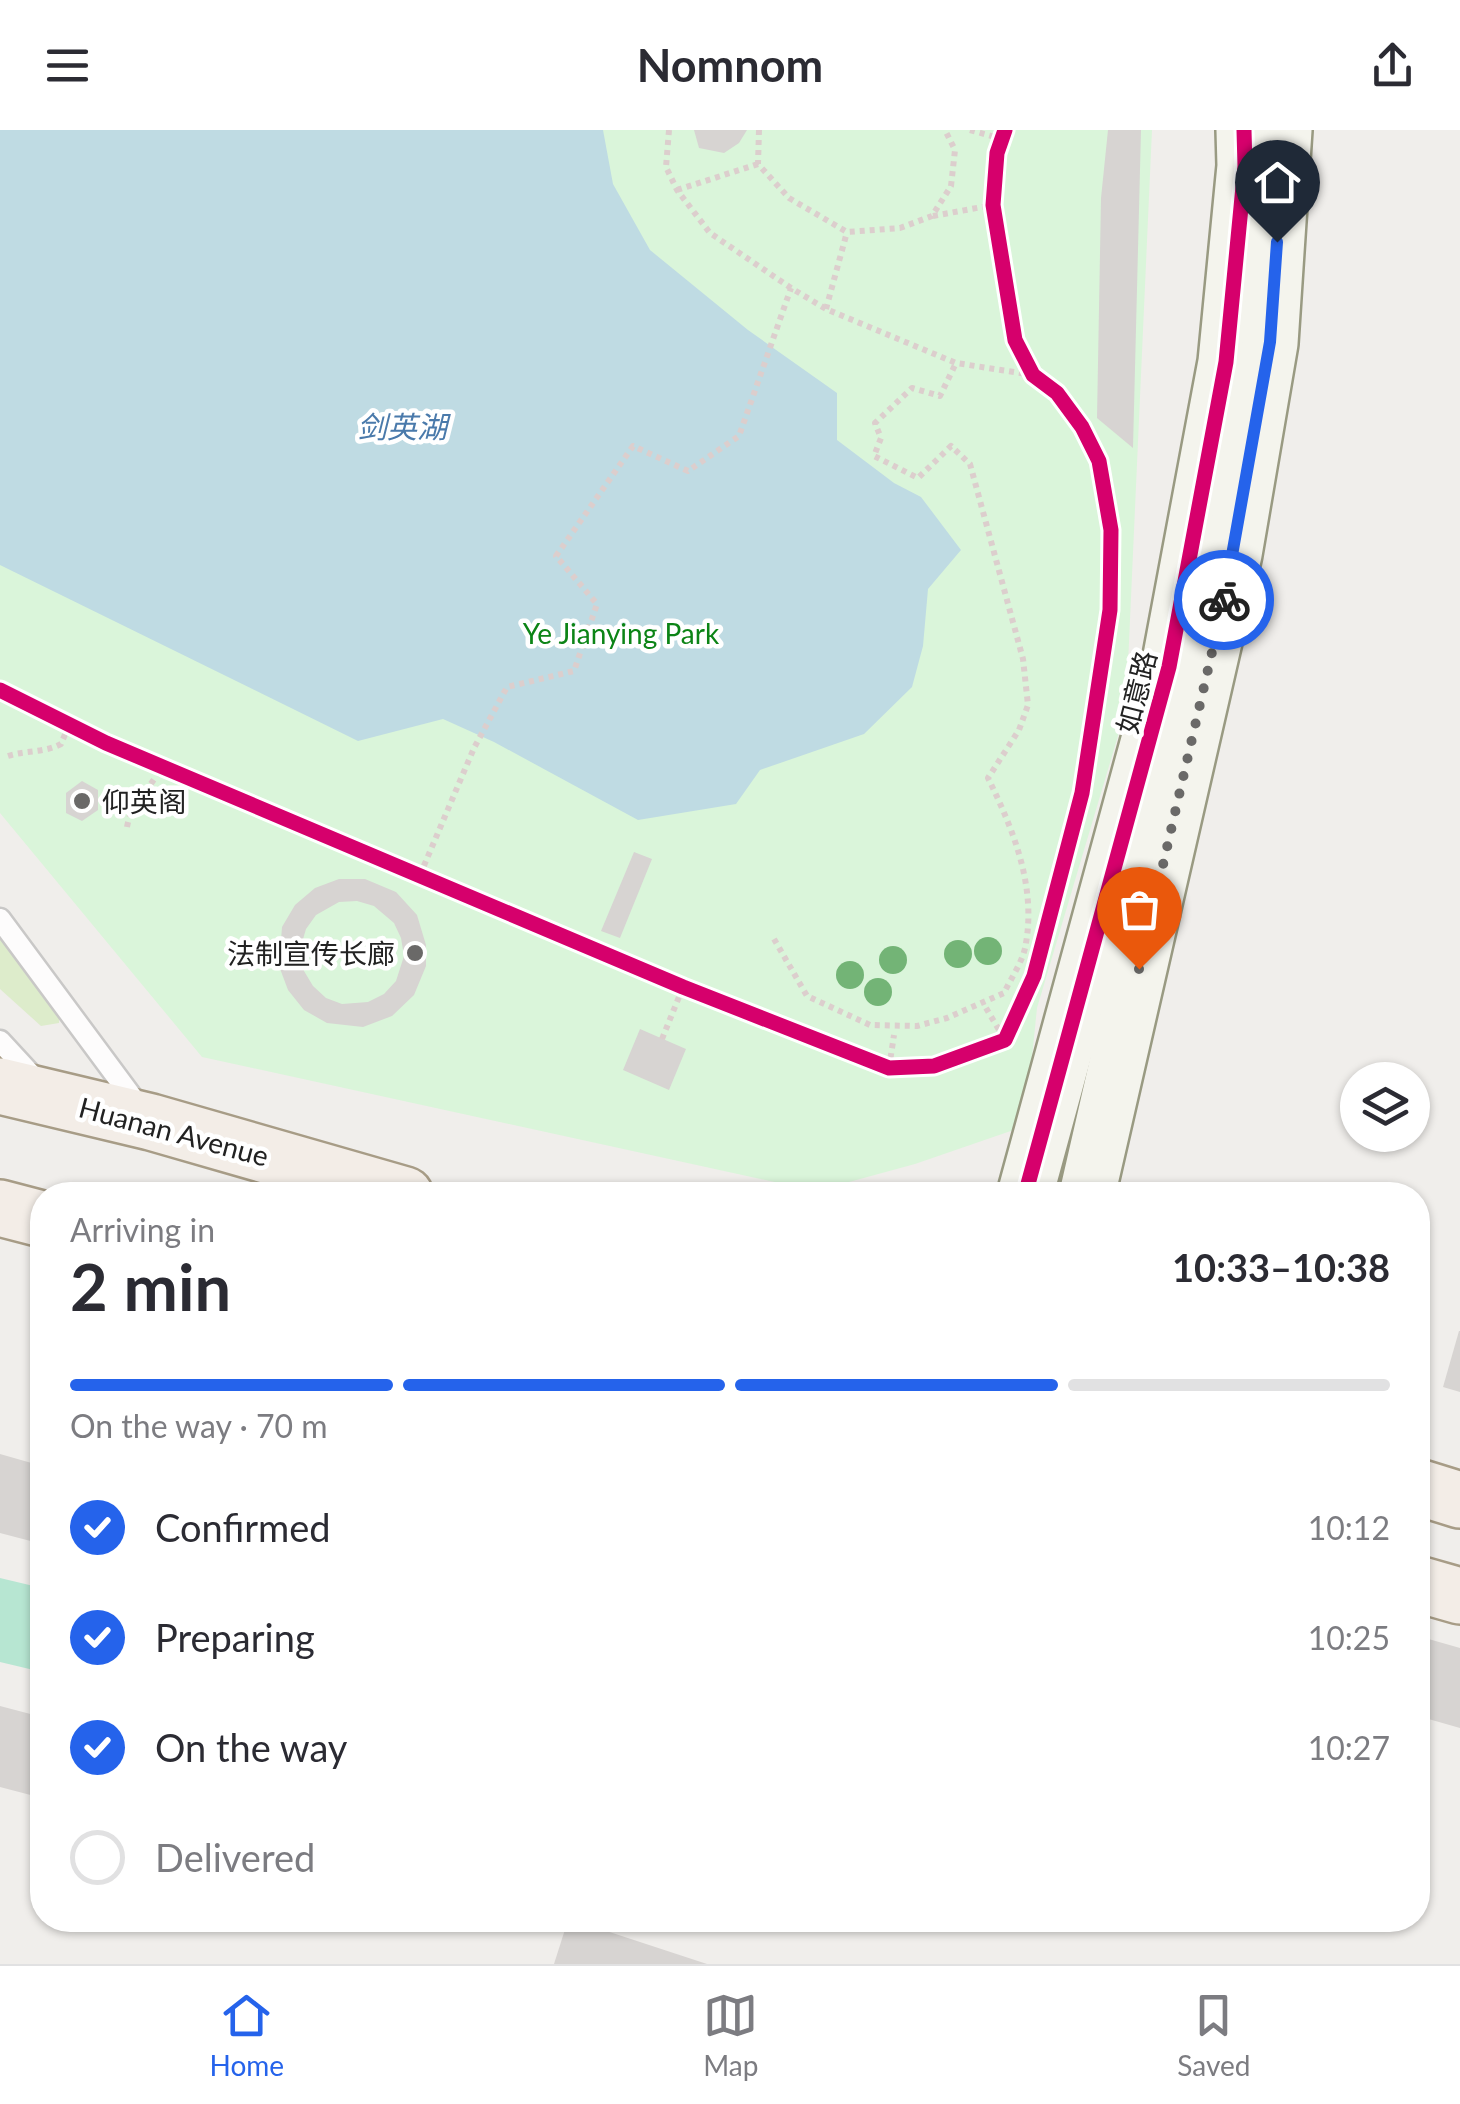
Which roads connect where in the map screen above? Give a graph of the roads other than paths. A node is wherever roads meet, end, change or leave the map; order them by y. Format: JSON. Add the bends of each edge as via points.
{"nodes":[{"id":1,"x":1244,"y":130,"type":"edge"},
{"id":2,"x":1284,"y":130,"type":"edge"},
{"id":3,"x":0,"y":920,"type":"edge"},
{"id":4,"x":0,"y":1040,"type":"edge"},
{"id":5,"x":0,"y":1086,"type":"edge"},
{"id":6,"x":53,"y":1098,"type":"junction"},
{"id":7,"x":150,"y":1122,"type":"junction"},
{"id":8,"x":360,"y":1182,"type":"edge"},
{"id":9,"x":1029,"y":1182,"type":"edge"},
{"id":10,"x":1090,"y":1182,"type":"edge"},
{"id":11,"x":0,"y":1208,"type":"edge"},
{"id":12,"x":30,"y":1216,"type":"edge"},
{"id":13,"x":1430,"y":1491,"type":"edge"},
{"id":14,"x":1460,"y":1500,"type":"edge"},
{"id":15,"x":1430,"y":1587,"type":"edge"},
{"id":16,"x":1460,"y":1596,"type":"edge"}],
"edges":[{"from":1,"to":9,"type":"street","name":"如意路","via":[[1226,362],[1169,667]]},
{"from":2,"to":10,"type":"street","via":[[1270,342],[1234,554]]},
{"from":3,"to":7,"type":"lane"},
{"from":4,"to":6,"type":"lane"},
{"from":5,"to":6,"type":"main road","name":"Huanan Avenue"},
{"from":6,"to":7,"type":"main road","name":"Huanan Avenue"},
{"from":7,"to":8,"type":"main road","name":"Huanan Avenue"},
{"from":11,"to":12,"type":"main road"},
{"from":13,"to":14,"type":"main road"},
{"from":15,"to":16,"type":"main road"}]}
